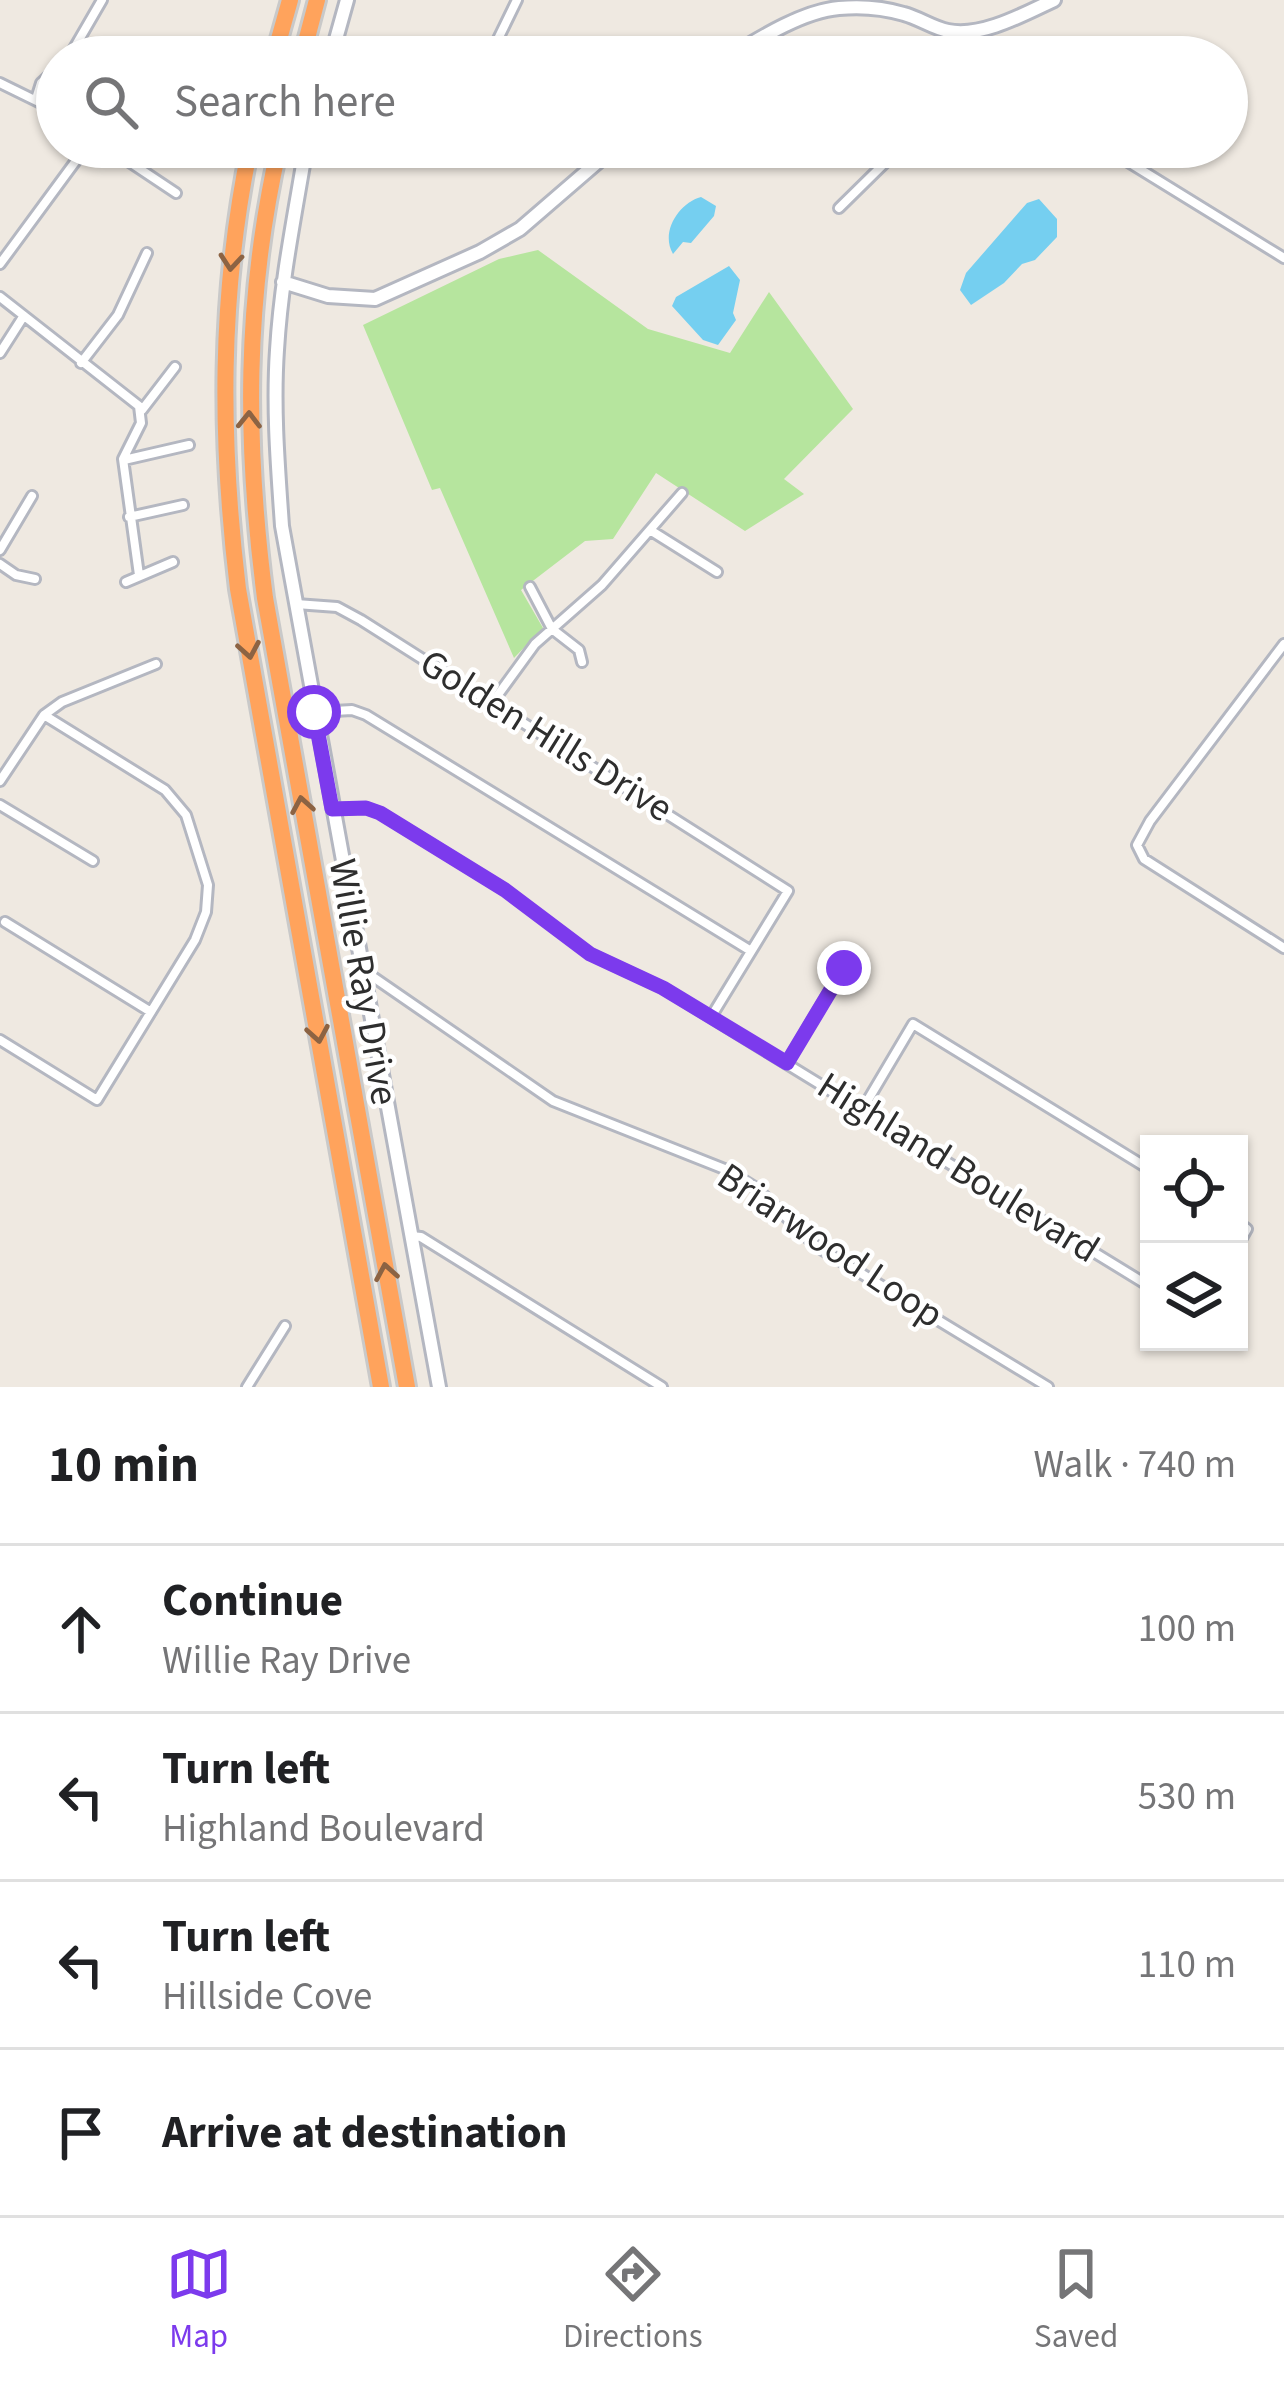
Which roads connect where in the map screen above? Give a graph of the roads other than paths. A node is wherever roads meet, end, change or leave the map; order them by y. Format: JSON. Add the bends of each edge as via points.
{"nodes":[{"id":1,"x":102,"y":0,"type":"edge"},
{"id":2,"x":290,"y":0,"type":"edge"},
{"id":3,"x":317,"y":0,"type":"edge"},
{"id":4,"x":347,"y":0,"type":"edge"},
{"id":5,"x":517,"y":0,"type":"edge"},
{"id":6,"x":876,"y":0,"type":"edge"},
{"id":7,"x":914,"y":0,"type":"edge"},
{"id":8,"x":1054,"y":0,"type":"edge"},
{"id":9,"x":904,"y":14,"type":"junction"},
{"id":10,"x":949,"y":32,"type":"junction"},
{"id":11,"x":81,"y":36,"type":"edge"},
{"id":12,"x":280,"y":36,"type":"edge"},
{"id":13,"x":308,"y":36,"type":"edge"},
{"id":14,"x":337,"y":36,"type":"edge"},
{"id":15,"x":499,"y":36,"type":"edge"},
{"id":16,"x":767,"y":36,"type":"edge"},
{"id":17,"x":954,"y":36,"type":"edge"},
{"id":18,"x":0,"y":82,"type":"edge"},
{"id":19,"x":36,"y":99,"type":"edge"},
{"id":20,"x":71,"y":168,"type":"edge"},
{"id":21,"x":138,"y":168,"type":"edge"},
{"id":22,"x":246,"y":168,"type":"edge"},
{"id":23,"x":274,"y":168,"type":"edge"},
{"id":24,"x":303,"y":168,"type":"edge"},
{"id":25,"x":591,"y":168,"type":"edge"},
{"id":26,"x":880,"y":168,"type":"edge"},
{"id":27,"x":1138,"y":168,"type":"edge"},
{"id":28,"x":176,"y":193,"type":"dead end"},
{"id":29,"x":839,"y":208,"type":"dead end"},
{"id":30,"x":147,"y":253,"type":"dead end"},
{"id":31,"x":1284,"y":257,"type":"edge"},
{"id":32,"x":0,"y":264,"type":"edge"},
{"id":33,"x":283,"y":281,"type":"junction"},
{"id":34,"x":0,"y":297,"type":"edge"},
{"id":35,"x":23,"y":317,"type":"junction"},
{"id":36,"x":0,"y":353,"type":"edge"},
{"id":37,"x":81,"y":363,"type":"junction"},
{"id":38,"x":175,"y":367,"type":"dead end"},
{"id":39,"x":142,"y":411,"type":"junction"},
{"id":40,"x":189,"y":445,"type":"dead end"},
{"id":41,"x":124,"y":460,"type":"junction"},
{"id":42,"x":682,"y":493,"type":"dead end"},
{"id":43,"x":32,"y":496,"type":"dead end"},
{"id":44,"x":183,"y":505,"type":"dead end"},
{"id":45,"x":128,"y":517,"type":"junction"},
{"id":46,"x":650,"y":530,"type":"junction"},
{"id":47,"x":0,"y":550,"type":"edge"},
{"id":48,"x":173,"y":562,"type":"dead end"},
{"id":49,"x":0,"y":564,"type":"edge"},
{"id":50,"x":717,"y":572,"type":"dead end"},
{"id":51,"x":139,"y":575,"type":"junction"},
{"id":52,"x":35,"y":579,"type":"dead end"},
{"id":53,"x":126,"y":582,"type":"dead end"},
{"id":54,"x":530,"y":587,"type":"dead end"},
{"id":55,"x":296,"y":604,"type":"junction"},
{"id":56,"x":552,"y":628,"type":"junction"},
{"id":57,"x":1284,"y":644,"type":"edge"},
{"id":58,"x":582,"y":662,"type":"dead end"},
{"id":59,"x":156,"y":664,"type":"dead end"},
{"id":60,"x":492,"y":703,"type":"junction"},
{"id":61,"x":314,"y":712,"type":"junction"},
{"id":62,"x":44,"y":715,"type":"junction"},
{"id":63,"x":0,"y":781,"type":"edge"},
{"id":64,"x":0,"y":805,"type":"edge"},
{"id":65,"x":332,"y":809,"type":"junction"},
{"id":66,"x":93,"y":861,"type":"dead end"},
{"id":67,"x":5,"y":922,"type":"dead end"},
{"id":68,"x":1284,"y":948,"type":"edge"},
{"id":69,"x":751,"y":951,"type":"junction"},
{"id":70,"x":844,"y":968,"type":"dead end"},
{"id":71,"x":362,"y":969,"type":"junction"},
{"id":72,"x":151,"y":1012,"type":"junction"},
{"id":73,"x":711,"y":1017,"type":"junction"},
{"id":74,"x":0,"y":1040,"type":"edge"},
{"id":75,"x":787,"y":1063,"type":"junction"},
{"id":76,"x":862,"y":1110,"type":"junction"},
{"id":77,"x":1140,"y":1163,"type":"edge"},
{"id":78,"x":409,"y":1236,"type":"junction"},
{"id":79,"x":1140,"y":1280,"type":"edge"},
{"id":80,"x":285,"y":1326,"type":"dead end"},
{"id":81,"x":247,"y":1387,"type":"edge"},
{"id":82,"x":381,"y":1387,"type":"edge"},
{"id":83,"x":407,"y":1387,"type":"edge"},
{"id":84,"x":439,"y":1387,"type":"edge"},
{"id":85,"x":662,"y":1387,"type":"edge"},
{"id":86,"x":1048,"y":1387,"type":"edge"}],
"edges":[{"from":1,"to":11,"type":"street"},
{"from":2,"to":12,"type":"highway"},
{"from":3,"to":13,"type":"highway"},
{"from":4,"to":14,"type":"street"},
{"from":5,"to":15,"type":"street"},
{"from":6,"to":9,"type":"street"},
{"from":7,"to":9,"type":"street"},
{"from":8,"to":10,"type":"street"},
{"from":9,"to":10,"type":"street"},
{"from":9,"to":16,"type":"street","via":[[835,8]]},
{"from":10,"to":17,"type":"street"},
{"from":18,"to":19,"type":"street"},
{"from":20,"to":32,"type":"street"},
{"from":21,"to":28,"type":"street"},
{"from":22,"to":82,"type":"highway","one_way":true,"via":[[225,331],[226,487]]},
{"from":83,"to":23,"type":"highway","one_way":true,"via":[[253,504],[253,308]]},
{"from":24,"to":33,"type":"street","name":"Willie Ray Drive"},
{"from":25,"to":33,"type":"street","via":[[520,229],[375,299],[328,296]]},
{"from":26,"to":29,"type":"street"},
{"from":27,"to":31,"type":"street"},
{"from":30,"to":37,"type":"street","via":[[118,315]]},
{"from":33,"to":55,"type":"street","name":"Willie Ray Drive","via":[[276,434]]},
{"from":34,"to":35,"type":"street"},
{"from":35,"to":36,"type":"street"},
{"from":35,"to":37,"type":"street"},
{"from":37,"to":39,"type":"street"},
{"from":38,"to":39,"type":"street"},
{"from":39,"to":41,"type":"street"},
{"from":40,"to":41,"type":"street"},
{"from":41,"to":45,"type":"street"},
{"from":42,"to":46,"type":"street"},
{"from":43,"to":47,"type":"street"},
{"from":44,"to":45,"type":"street"},
{"from":45,"to":51,"type":"street"},
{"from":46,"to":50,"type":"street"},
{"from":46,"to":56,"type":"street"},
{"from":48,"to":51,"type":"street"},
{"from":49,"to":52,"type":"street"},
{"from":51,"to":53,"type":"street"},
{"from":54,"to":56,"type":"street"},
{"from":55,"to":60,"type":"street","name":"Golden Hills Drive","via":[[338,607]]},
{"from":55,"to":61,"type":"street","name":"Willie Ray Drive"},
{"from":56,"to":58,"type":"street"},
{"from":56,"to":60,"type":"street"},
{"from":57,"to":68,"type":"street","via":[[1137,845],[1144,859]]},
{"from":59,"to":62,"type":"street"},
{"from":60,"to":69,"type":"street","name":"Golden Hills Drive","via":[[788,891]]},
{"from":61,"to":65,"type":"street","name":"Willie Ray Drive"},
{"from":61,"to":69,"type":"street","via":[[367,716]]},
{"from":62,"to":63,"type":"street"},
{"from":62,"to":72,"type":"street","via":[[165,790],[198,844],[206,912]]},
{"from":64,"to":66,"type":"street"},
{"from":65,"to":71,"type":"street","name":"Willie Ray Drive"},
{"from":65,"to":73,"type":"street","name":"Highland Boulevard","via":[[380,813],[590,954]]},
{"from":67,"to":72,"type":"street"},
{"from":69,"to":73,"type":"street"},
{"from":70,"to":75,"type":"street"},
{"from":71,"to":78,"type":"street","name":"Willie Ray Drive"},
{"from":71,"to":86,"type":"street","name":"Briarwood Loop","via":[[553,1101],[727,1170],[816,1246]]},
{"from":72,"to":74,"type":"street","via":[[97,1100]]},
{"from":73,"to":75,"type":"street","name":"Highland Boulevard"},
{"from":75,"to":76,"type":"street","name":"Highland Boulevard"},
{"from":76,"to":77,"type":"street","via":[[913,1024]]},
{"from":76,"to":79,"type":"street","name":"Highland Boulevard"},
{"from":78,"to":84,"type":"street","name":"Willie Ray Drive"},
{"from":78,"to":85,"type":"street"},
{"from":80,"to":81,"type":"street"}]}
